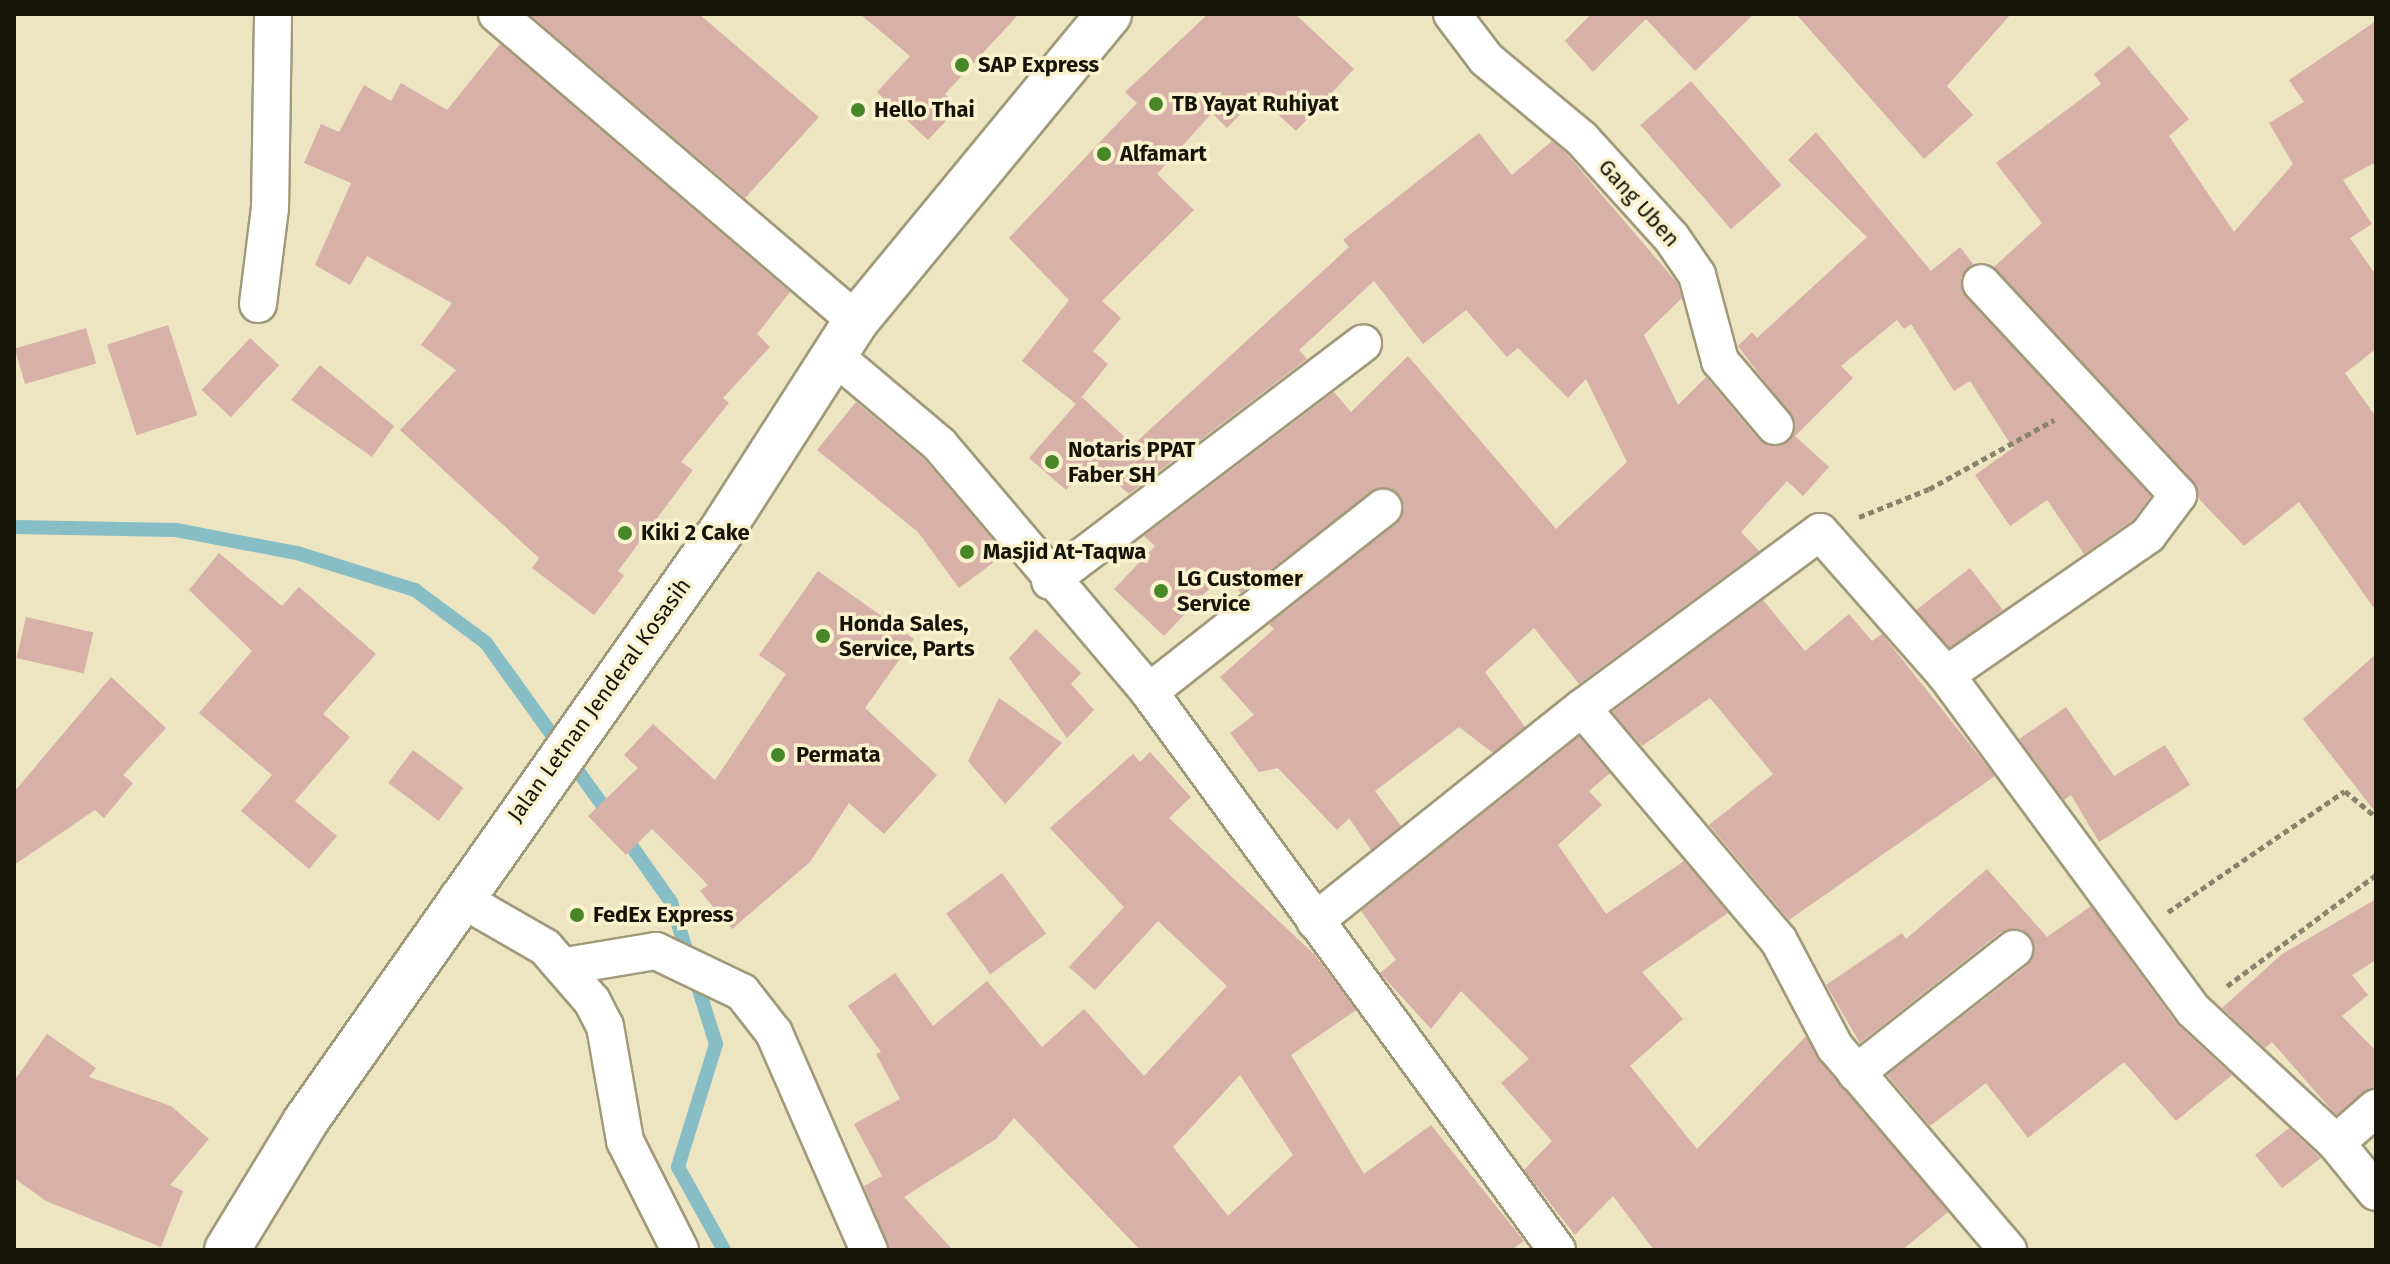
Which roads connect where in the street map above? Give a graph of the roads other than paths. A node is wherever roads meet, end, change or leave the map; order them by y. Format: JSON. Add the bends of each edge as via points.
{"nodes":[{"id":1,"x":273,"y":14,"type":"edge"},
{"id":2,"x":1109,"y":14,"type":"edge"},
{"id":3,"x":1452,"y":14,"type":"edge"},
{"id":4,"x":492,"y":15,"type":"edge"},
{"id":5,"x":1981,"y":283,"type":"dead end"},
{"id":6,"x":258,"y":304,"type":"dead end"},
{"id":7,"x":846,"y":339,"type":"junction"},
{"id":8,"x":1363,"y":343,"type":"dead end"},
{"id":9,"x":1775,"y":426,"type":"dead end"},
{"id":10,"x":1383,"y":508,"type":"dead end"},
{"id":11,"x":1050,"y":581,"type":"junction"},
{"id":12,"x":1946,"y":675,"type":"junction"},
{"id":13,"x":1149,"y":692,"type":"junction"},
{"id":14,"x":1582,"y":708,"type":"junction"},
{"id":15,"x":458,"y":897,"type":"junction"},
{"id":16,"x":1315,"y":921,"type":"junction"},
{"id":17,"x":2014,"y":949,"type":"dead end"},
{"id":18,"x":566,"y":966,"type":"junction"},
{"id":19,"x":1856,"y":1073,"type":"junction"},
{"id":20,"x":2376,"y":1108,"type":"edge"},
{"id":21,"x":2336,"y":1143,"type":"junction"},
{"id":22,"x":2376,"y":1192,"type":"edge"},
{"id":23,"x":227,"y":1250,"type":"edge"},
{"id":24,"x":680,"y":1250,"type":"edge"},
{"id":25,"x":869,"y":1250,"type":"edge"},
{"id":26,"x":1557,"y":1250,"type":"edge"},
{"id":27,"x":2008,"y":1250,"type":"edge"}],
"edges":[{"from":1,"to":6,"type":"street","via":[[270,208]]},
{"from":2,"to":7,"type":"highway","name":"Jalan Letnan Jenderal Kosasih"},
{"from":3,"to":9,"type":"street","name":"Gang Uben","via":[[1495,68],[1582,139],[1671,237],[1697,275],[1720,361]]},
{"from":4,"to":7,"type":"street"},
{"from":5,"to":12,"type":"street","via":[[2174,484],[2174,508],[2148,535]]},
{"from":7,"to":11,"type":"street"},
{"from":7,"to":15,"type":"highway","name":"Jalan Letnan Jenderal Kosasih","via":[[720,533]]},
{"from":8,"to":11,"type":"street"},
{"from":10,"to":13,"type":"street"},
{"from":11,"to":13,"type":"street"},
{"from":12,"to":14,"type":"street","via":[[1820,532]]},
{"from":12,"to":21,"type":"street","via":[[2141,931],[2193,1010]]},
{"from":13,"to":16,"type":"street"},
{"from":14,"to":16,"type":"street"},
{"from":14,"to":19,"type":"street","via":[[1779,941],[1815,1014]]},
{"from":15,"to":18,"type":"street"},
{"from":15,"to":23,"type":"highway","name":"Jalan Letnan Jenderal Kosasih"},
{"from":16,"to":26,"type":"street"},
{"from":17,"to":19,"type":"street"},
{"from":18,"to":24,"type":"street","via":[[605,1026],[625,1141]]},
{"from":18,"to":25,"type":"street","via":[[656,951],[742,992],[774,1033]]},
{"from":19,"to":27,"type":"street"},
{"from":20,"to":21,"type":"street"},
{"from":21,"to":22,"type":"street"}]}
